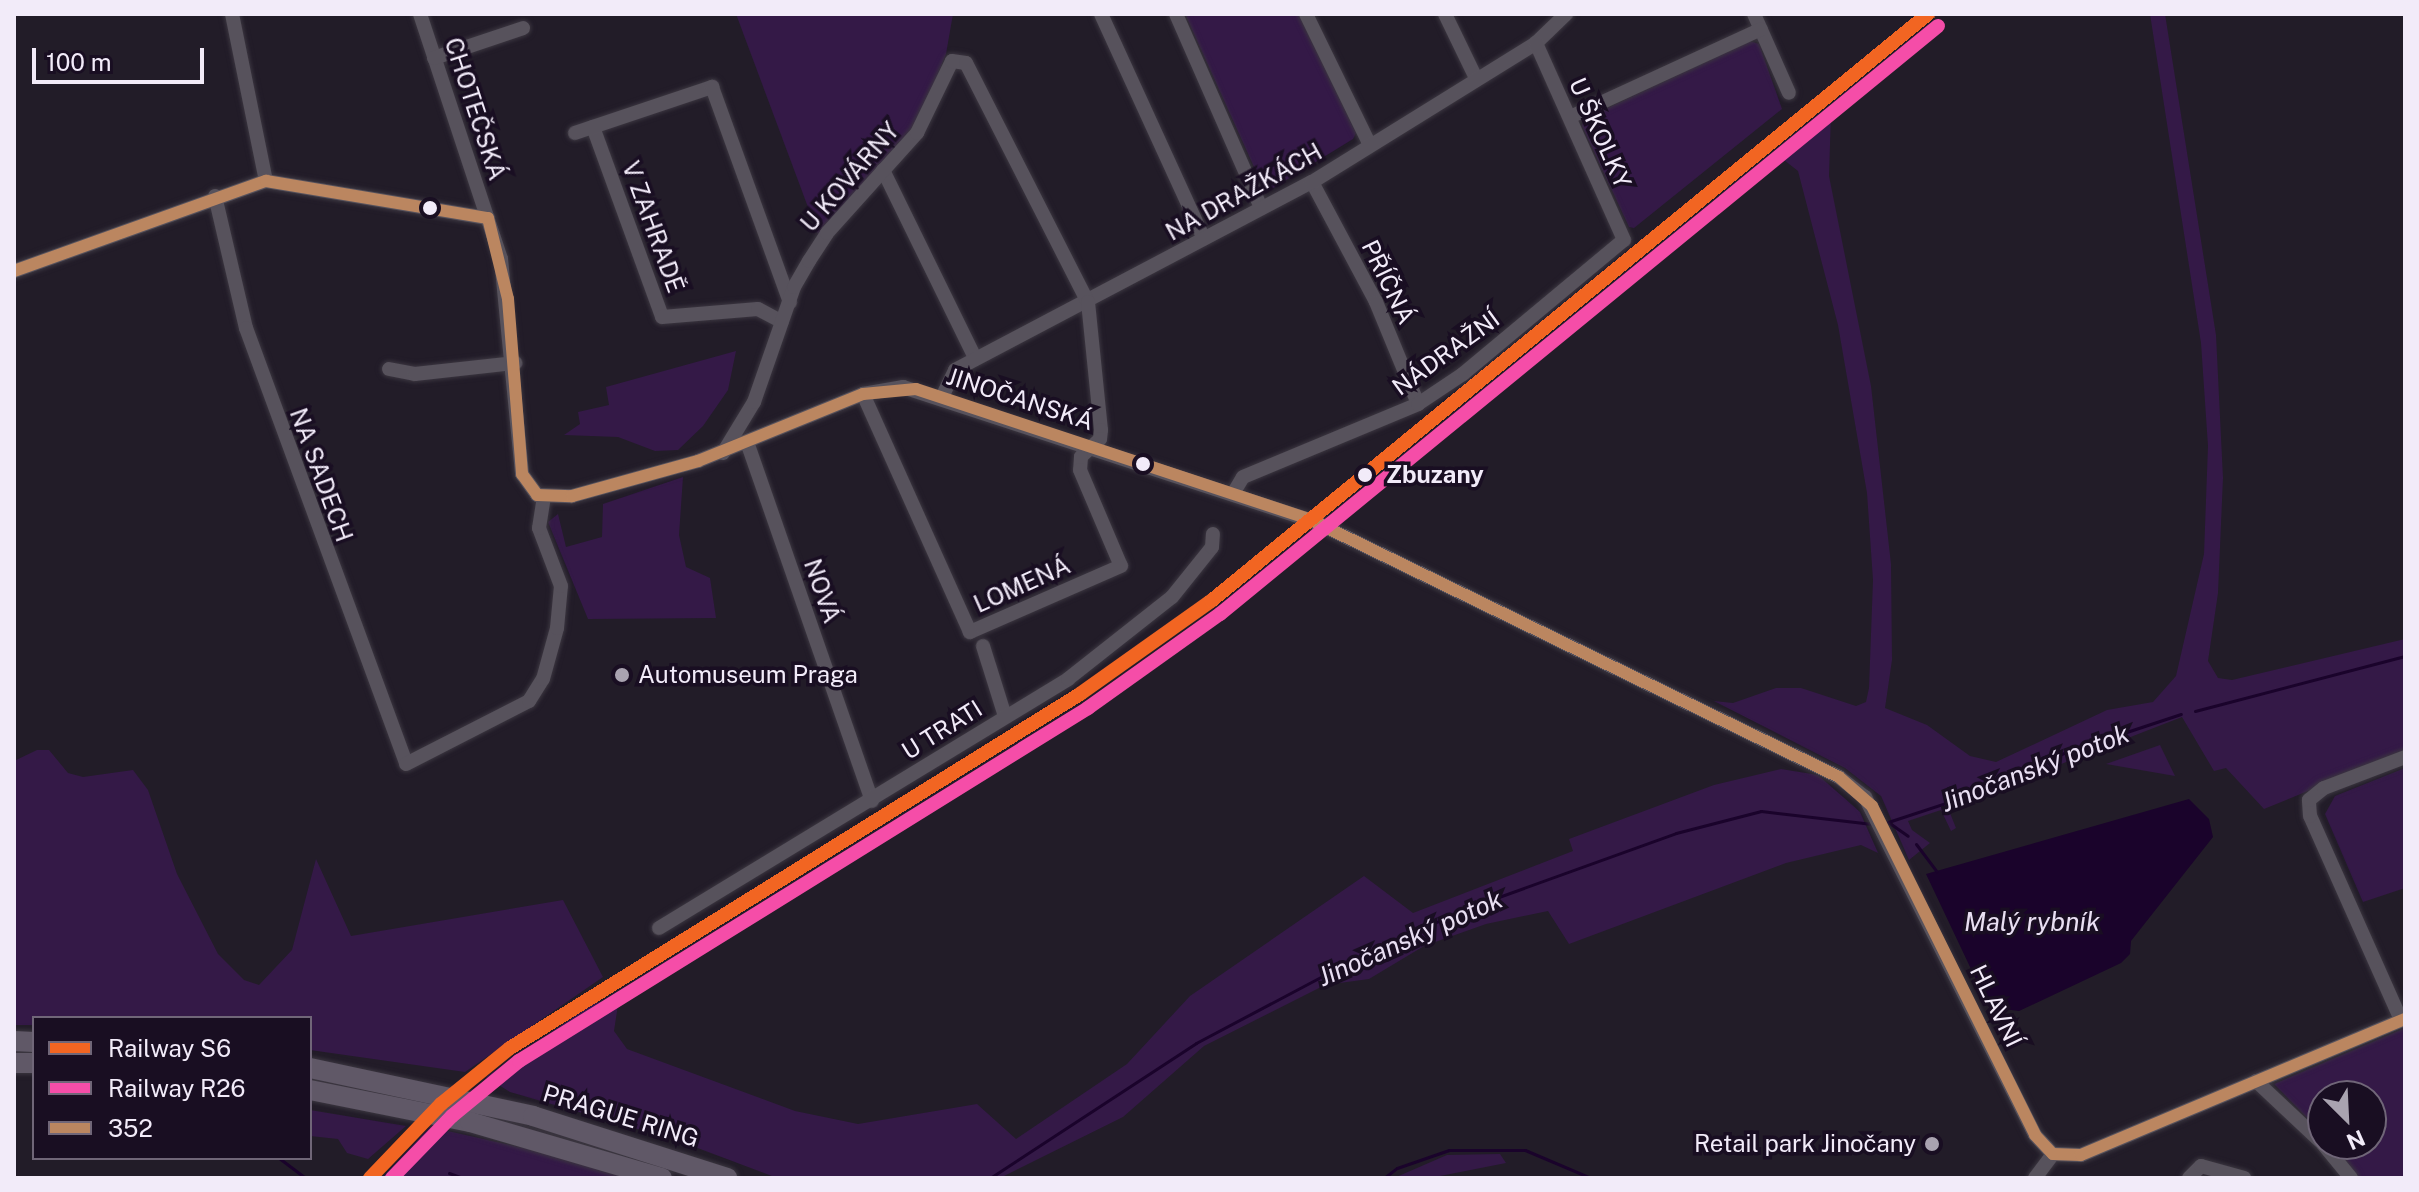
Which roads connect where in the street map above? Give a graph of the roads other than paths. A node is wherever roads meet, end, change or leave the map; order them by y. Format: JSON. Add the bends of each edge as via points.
{"nodes":[{"id":1,"x":232,"y":14,"type":"edge"},
{"id":2,"x":420,"y":14,"type":"edge"},
{"id":3,"x":1101,"y":14,"type":"edge"},
{"id":4,"x":1176,"y":14,"type":"edge"},
{"id":5,"x":1306,"y":14,"type":"edge"},
{"id":6,"x":1445,"y":14,"type":"edge"},
{"id":7,"x":1566,"y":14,"type":"edge"},
{"id":8,"x":1754,"y":14,"type":"edge"},
{"id":9,"x":523,"y":28,"type":"dead end"},
{"id":10,"x":1761,"y":29,"type":"junction"},
{"id":11,"x":1536,"y":43,"type":"junction"},
{"id":12,"x":434,"y":58,"type":"junction"},
{"id":13,"x":1476,"y":78,"type":"junction"},
{"id":14,"x":1789,"y":93,"type":"dead end"},
{"id":15,"x":1570,"y":117,"type":"junction"},
{"id":16,"x":593,"y":127,"type":"junction"},
{"id":17,"x":575,"y":133,"type":"dead end"},
{"id":18,"x":1370,"y":145,"type":"junction"},
{"id":19,"x":883,"y":170,"type":"junction"},
{"id":20,"x":266,"y":181,"type":"junction"},
{"id":21,"x":1312,"y":182,"type":"junction"},
{"id":22,"x":215,"y":196,"type":"junction"},
{"id":23,"x":1261,"y":208,"type":"junction"},
{"id":24,"x":488,"y":218,"type":"junction"},
{"id":25,"x":1204,"y":239,"type":"junction"},
{"id":26,"x":1624,"y":240,"type":"joint"},
{"id":27,"x":14,"y":271,"type":"edge"},
{"id":28,"x":790,"y":302,"type":"junction"},
{"id":29,"x":1088,"y":302,"type":"junction"},
{"id":30,"x":782,"y":322,"type":"junction"},
{"id":31,"x":975,"y":358,"type":"junction"},
{"id":32,"x":515,"y":363,"type":"junction"},
{"id":33,"x":389,"y":369,"type":"dead end"},
{"id":34,"x":863,"y":394,"type":"junction"},
{"id":35,"x":942,"y":397,"type":"junction"},
{"id":36,"x":1418,"y":404,"type":"junction"},
{"id":37,"x":747,"y":442,"type":"junction"},
{"id":38,"x":1092,"y":445,"type":"junction"},
{"id":39,"x":723,"y":453,"type":"junction"},
{"id":40,"x":1234,"y":492,"type":"junction"},
{"id":41,"x":544,"y":497,"type":"junction"},
{"id":42,"x":1213,"y":534,"type":"dead end"},
{"id":43,"x":1343,"y":536,"type":"joint"},
{"id":44,"x":983,"y":646,"type":"dead end"},
{"id":45,"x":1005,"y":716,"type":"junction"},
{"id":46,"x":2405,"y":757,"type":"edge"},
{"id":47,"x":872,"y":801,"type":"junction"},
{"id":48,"x":659,"y":928,"type":"dead end"},
{"id":49,"x":2403,"y":1020,"type":"edge"},
{"id":50,"x":312,"y":1068,"type":"edge"},
{"id":51,"x":2256,"y":1081,"type":"junction"},
{"id":52,"x":312,"y":1090,"type":"edge"},
{"id":53,"x":2307,"y":1129,"type":"edge"},
{"id":54,"x":2053,"y":1154,"type":"junction"},
{"id":55,"x":2336,"y":1160,"type":"edge"},
{"id":56,"x":662,"y":1178,"type":"edge"},
{"id":57,"x":727,"y":1178,"type":"edge"},
{"id":58,"x":2035,"y":1178,"type":"edge"},
{"id":59,"x":2189,"y":1178,"type":"edge"},
{"id":60,"x":2244,"y":1178,"type":"edge"},
{"id":61,"x":2351,"y":1178,"type":"edge"}],
"edges":[{"from":1,"to":20,"type":"street"},
{"from":2,"to":12,"type":"street","name":"CHOTEČSKÁ"},
{"from":3,"to":25,"type":"street"},
{"from":4,"to":23,"type":"street"},
{"from":5,"to":18,"type":"street"},
{"from":6,"to":13,"type":"street"},
{"from":7,"to":11,"type":"street","name":"NA DRAŽKÁCH"},
{"from":8,"to":10,"type":"street"},
{"from":9,"to":12,"type":"street"},
{"from":10,"to":14,"type":"street"},
{"from":10,"to":15,"type":"street"},
{"from":11,"to":13,"type":"street","name":"NA DRAŽKÁCH"},
{"from":11,"to":15,"type":"street","name":"U ŠKOLKY"},
{"from":12,"to":24,"type":"street","name":"CHOTEČSKÁ"},
{"from":13,"to":18,"type":"street","name":"NA DRAŽKÁCH"},
{"from":15,"to":26,"type":"street","name":"U ŠKOLKY"},
{"from":16,"to":17,"type":"street"},
{"from":16,"to":28,"type":"street","via":[[712,87]]},
{"from":16,"to":30,"type":"street","name":"V ZAHRADĚ","via":[[662,317],[758,309]]},
{"from":18,"to":21,"type":"street","name":"NA DRAŽKÁCH"},
{"from":19,"to":28,"type":"street","name":"U KOVÁRNY","via":[[827,233]]},
{"from":19,"to":29,"type":"street","name":"U KOVÁRNY","via":[[917,133],[952,61],[974,71]]},
{"from":19,"to":31,"type":"street"},
{"from":20,"to":22,"type":"street"},
{"from":20,"to":24,"type":"street"},
{"from":21,"to":23,"type":"street","name":"NA DRAŽKÁCH"},
{"from":21,"to":36,"type":"street","name":"PŘÍČNÁ","via":[[1376,302]]},
{"from":22,"to":27,"type":"street"},
{"from":22,"to":41,"type":"street","name":"NA SADECH","via":[[246,328],[406,764],[529,701],[543,679],[557,628],[561,586],[539,528]]},
{"from":23,"to":25,"type":"street","name":"NA DRAŽKÁCH"},
{"from":24,"to":32,"type":"street","name":"CHOTEČSKÁ","via":[[504,275]]},
{"from":25,"to":29,"type":"street","name":"NA DRAŽKÁCH"},
{"from":26,"to":36,"type":"street","name":"NÁDRAŽNÍ","via":[[1463,374]]},
{"from":28,"to":30,"type":"street","name":"U KOVÁRNY"},
{"from":29,"to":31,"type":"street","name":"NA DRAŽKÁCH"},
{"from":29,"to":38,"type":"street","via":[[1101,430]]},
{"from":30,"to":39,"type":"street","name":"U KOVÁRNY","via":[[754,402]]},
{"from":31,"to":35,"type":"street","name":"NA DRAŽKÁCH","via":[[955,370]]},
{"from":32,"to":33,"type":"street","via":[[415,374]]},
{"from":32,"to":41,"type":"street","name":"CHOTEČSKÁ","via":[[522,474],[528,487]]},
{"from":34,"to":35,"type":"street","name":"JINOČANSKÁ","via":[[903,387]]},
{"from":34,"to":37,"type":"street","name":"JINOČANSKÁ"},
{"from":34,"to":38,"type":"street","name":"LOMENÁ","via":[[970,632],[1121,566],[1080,470],[1081,457]]},
{"from":35,"to":38,"type":"street","name":"JINOČANSKÁ"},
{"from":36,"to":40,"type":"street","name":"NÁDRAŽNÍ","via":[[1243,477]]},
{"from":37,"to":39,"type":"street","name":"JINOČANSKÁ"},
{"from":37,"to":47,"type":"street","name":"NOVÁ"},
{"from":38,"to":40,"type":"street","name":"JINOČANSKÁ"},
{"from":39,"to":41,"type":"street","name":"JINOČANSKÁ","via":[[572,496]]},
{"from":40,"to":43,"type":"street","name":"JINOČANSKÁ"},
{"from":42,"to":45,"type":"street","name":"U TRATI","via":[[1202,559],[1141,626]]},
{"from":43,"to":54,"type":"street","name":"HLAVNÍ","via":[[1839,777],[1872,806],[2035,1135]]},
{"from":44,"to":45,"type":"street"},
{"from":45,"to":47,"type":"street","name":"U TRATI"},
{"from":46,"to":49,"type":"street","via":[[2324,788],[2309,800],[2310,816]]},
{"from":47,"to":48,"type":"street","name":"U TRATI"},
{"from":49,"to":51,"type":"street"},
{"from":50,"to":57,"type":"highway","name":"PRAGUE RING","via":[[489,1105]]},
{"from":51,"to":53,"type":"street"},
{"from":51,"to":54,"type":"street","via":[[2081,1155]]},
{"from":52,"to":56,"type":"highway","name":"PRAGUE RING","via":[[470,1122]]},
{"from":54,"to":58,"type":"street"},
{"from":55,"to":61,"type":"street"},
{"from":59,"to":60,"type":"street","via":[[2201,1166]]}]}
